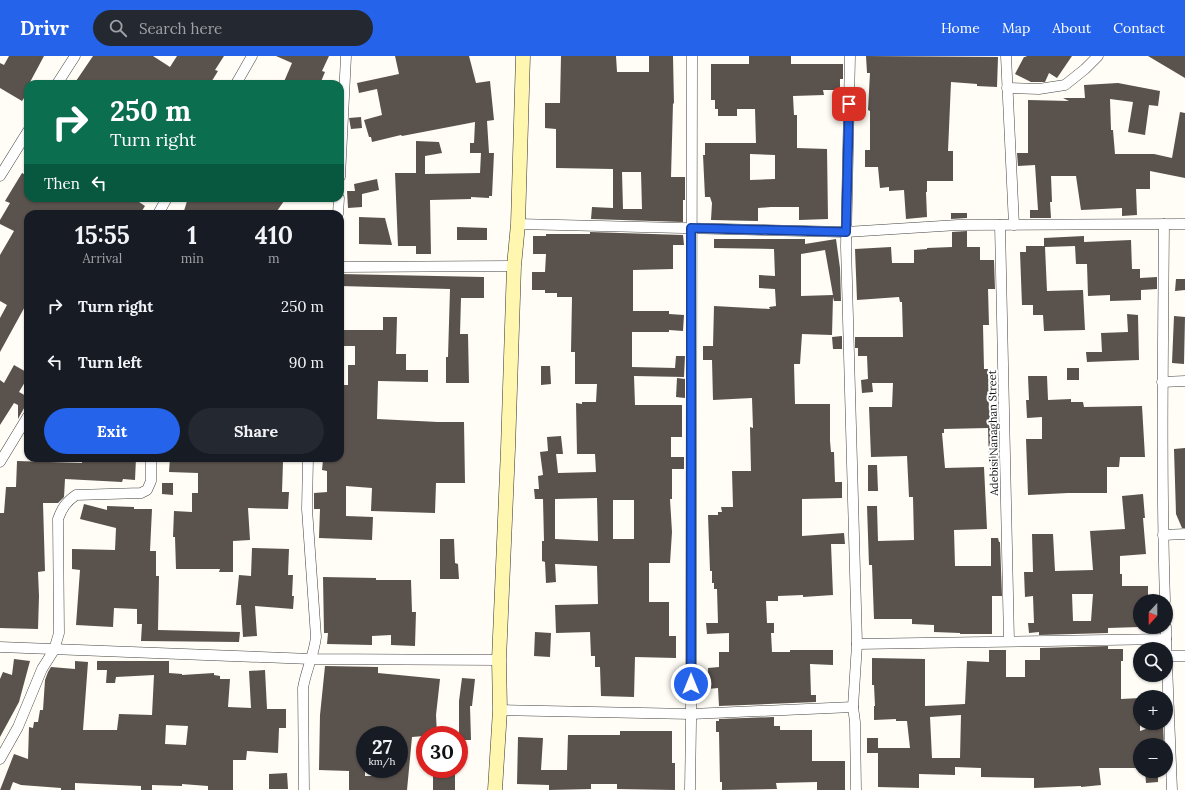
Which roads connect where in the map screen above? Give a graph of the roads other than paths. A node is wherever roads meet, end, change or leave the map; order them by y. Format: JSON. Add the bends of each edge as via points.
{"nodes":[{"id":1,"x":75,"y":56,"type":"edge"},
{"id":2,"x":252,"y":56,"type":"edge"},
{"id":3,"x":346,"y":56,"type":"edge"},
{"id":4,"x":523,"y":56,"type":"edge"},
{"id":5,"x":692,"y":56,"type":"edge"},
{"id":6,"x":850,"y":56,"type":"edge"},
{"id":7,"x":1006,"y":56,"type":"edge"},
{"id":8,"x":1098,"y":56,"type":"edge"},
{"id":9,"x":60,"y":80,"type":"edge"},
{"id":10,"x":238,"y":80,"type":"edge"},
{"id":11,"x":1006,"y":88,"type":"junction"},
{"id":12,"x":344,"y":96,"type":"edge"},
{"id":13,"x":24,"y":137,"type":"edge"},
{"id":14,"x":0,"y":176,"type":"edge"},
{"id":15,"x":518,"y":224,"type":"junction"},
{"id":16,"x":1164,"y":224,"type":"junction"},
{"id":17,"x":1185,"y":224,"type":"edge"},
{"id":18,"x":1000,"y":225,"type":"junction"},
{"id":19,"x":1014,"y":225,"type":"junction"},
{"id":20,"x":691,"y":228,"type":"junction"},
{"id":21,"x":846,"y":232,"type":"junction"},
{"id":22,"x":514,"y":266,"type":"junction"},
{"id":23,"x":344,"y":267,"type":"edge"},
{"id":24,"x":1185,"y":381,"type":"edge"},
{"id":25,"x":1162,"y":382,"type":"junction"},
{"id":26,"x":24,"y":423,"type":"edge"},
{"id":27,"x":0,"y":462,"type":"edge"},
{"id":28,"x":151,"y":462,"type":"edge"},
{"id":29,"x":308,"y":462,"type":"edge"},
{"id":30,"x":1185,"y":534,"type":"edge"},
{"id":31,"x":1163,"y":535,"type":"junction"},
{"id":32,"x":1165,"y":594,"type":"edge"},
{"id":33,"x":1166,"y":634,"type":"edge"},
{"id":34,"x":1166,"y":639,"type":"junction"},
{"id":35,"x":1009,"y":641,"type":"junction"},
{"id":36,"x":1166,"y":642,"type":"edge"},
{"id":37,"x":857,"y":644,"type":"junction"},
{"id":38,"x":0,"y":647,"type":"edge"},
{"id":39,"x":54,"y":650,"type":"junction"},
{"id":40,"x":1173,"y":656,"type":"edge"},
{"id":41,"x":1185,"y":656,"type":"edge"},
{"id":42,"x":311,"y":658,"type":"junction"},
{"id":43,"x":499,"y":660,"type":"junction"},
{"id":44,"x":1168,"y":682,"type":"edge"},
{"id":45,"x":853,"y":707,"type":"junction"},
{"id":46,"x":500,"y":710,"type":"junction"},
{"id":47,"x":691,"y":714,"type":"junction"},
{"id":48,"x":0,"y":759,"type":"edge"},
{"id":49,"x":304,"y":790,"type":"edge"},
{"id":50,"x":495,"y":790,"type":"edge"},
{"id":51,"x":690,"y":790,"type":"edge"},
{"id":52,"x":856,"y":790,"type":"edge"},
{"id":53,"x":1172,"y":790,"type":"edge"}],
"edges":[{"from":1,"to":9,"type":"street"},
{"from":2,"to":10,"type":"street"},
{"from":3,"to":12,"type":"street"},
{"from":4,"to":15,"type":"street"},
{"from":5,"to":20,"type":"street"},
{"from":6,"to":21,"type":"street"},
{"from":7,"to":11,"type":"street"},
{"from":8,"to":11,"type":"street","via":[[1065,85],[1039,89]]},
{"from":11,"to":19,"type":"street"},
{"from":13,"to":14,"type":"street"},
{"from":15,"to":20,"type":"street"},
{"from":15,"to":22,"type":"street"},
{"from":16,"to":17,"type":"street"},
{"from":16,"to":19,"type":"street"},
{"from":16,"to":25,"type":"street"},
{"from":18,"to":19,"type":"street"},
{"from":18,"to":21,"type":"street"},
{"from":18,"to":35,"type":"street","name":"Adebisi Nanaghan Street"},
{"from":20,"to":21,"type":"street"},
{"from":20,"to":47,"type":"street"},
{"from":21,"to":37,"type":"street"},
{"from":22,"to":23,"type":"street"},
{"from":22,"to":43,"type":"street"},
{"from":24,"to":25,"type":"street"},
{"from":25,"to":31,"type":"street"},
{"from":26,"to":27,"type":"street"},
{"from":28,"to":39,"type":"street","via":[[151,480],[147,490],[141,493],[76,495],[68,500],[61,510],[58,519],[60,633]]},
{"from":29,"to":42,"type":"street","via":[[307,510],[316,637]]},
{"from":30,"to":31,"type":"street"},
{"from":31,"to":32,"type":"street"},
{"from":33,"to":34,"type":"street"},
{"from":34,"to":35,"type":"street"},
{"from":34,"to":36,"type":"street"},
{"from":35,"to":37,"type":"street"},
{"from":37,"to":45,"type":"street"},
{"from":38,"to":39,"type":"street"},
{"from":39,"to":42,"type":"street"},
{"from":39,"to":48,"type":"street","via":[[42,669],[18,727]]},
{"from":40,"to":41,"type":"street"},
{"from":42,"to":43,"type":"street"},
{"from":42,"to":49,"type":"street","via":[[303,688]]},
{"from":43,"to":46,"type":"street"},
{"from":44,"to":53,"type":"street"},
{"from":45,"to":47,"type":"street"},
{"from":45,"to":52,"type":"street"},
{"from":46,"to":47,"type":"street"},
{"from":46,"to":50,"type":"street"},
{"from":47,"to":51,"type":"street"}]}
